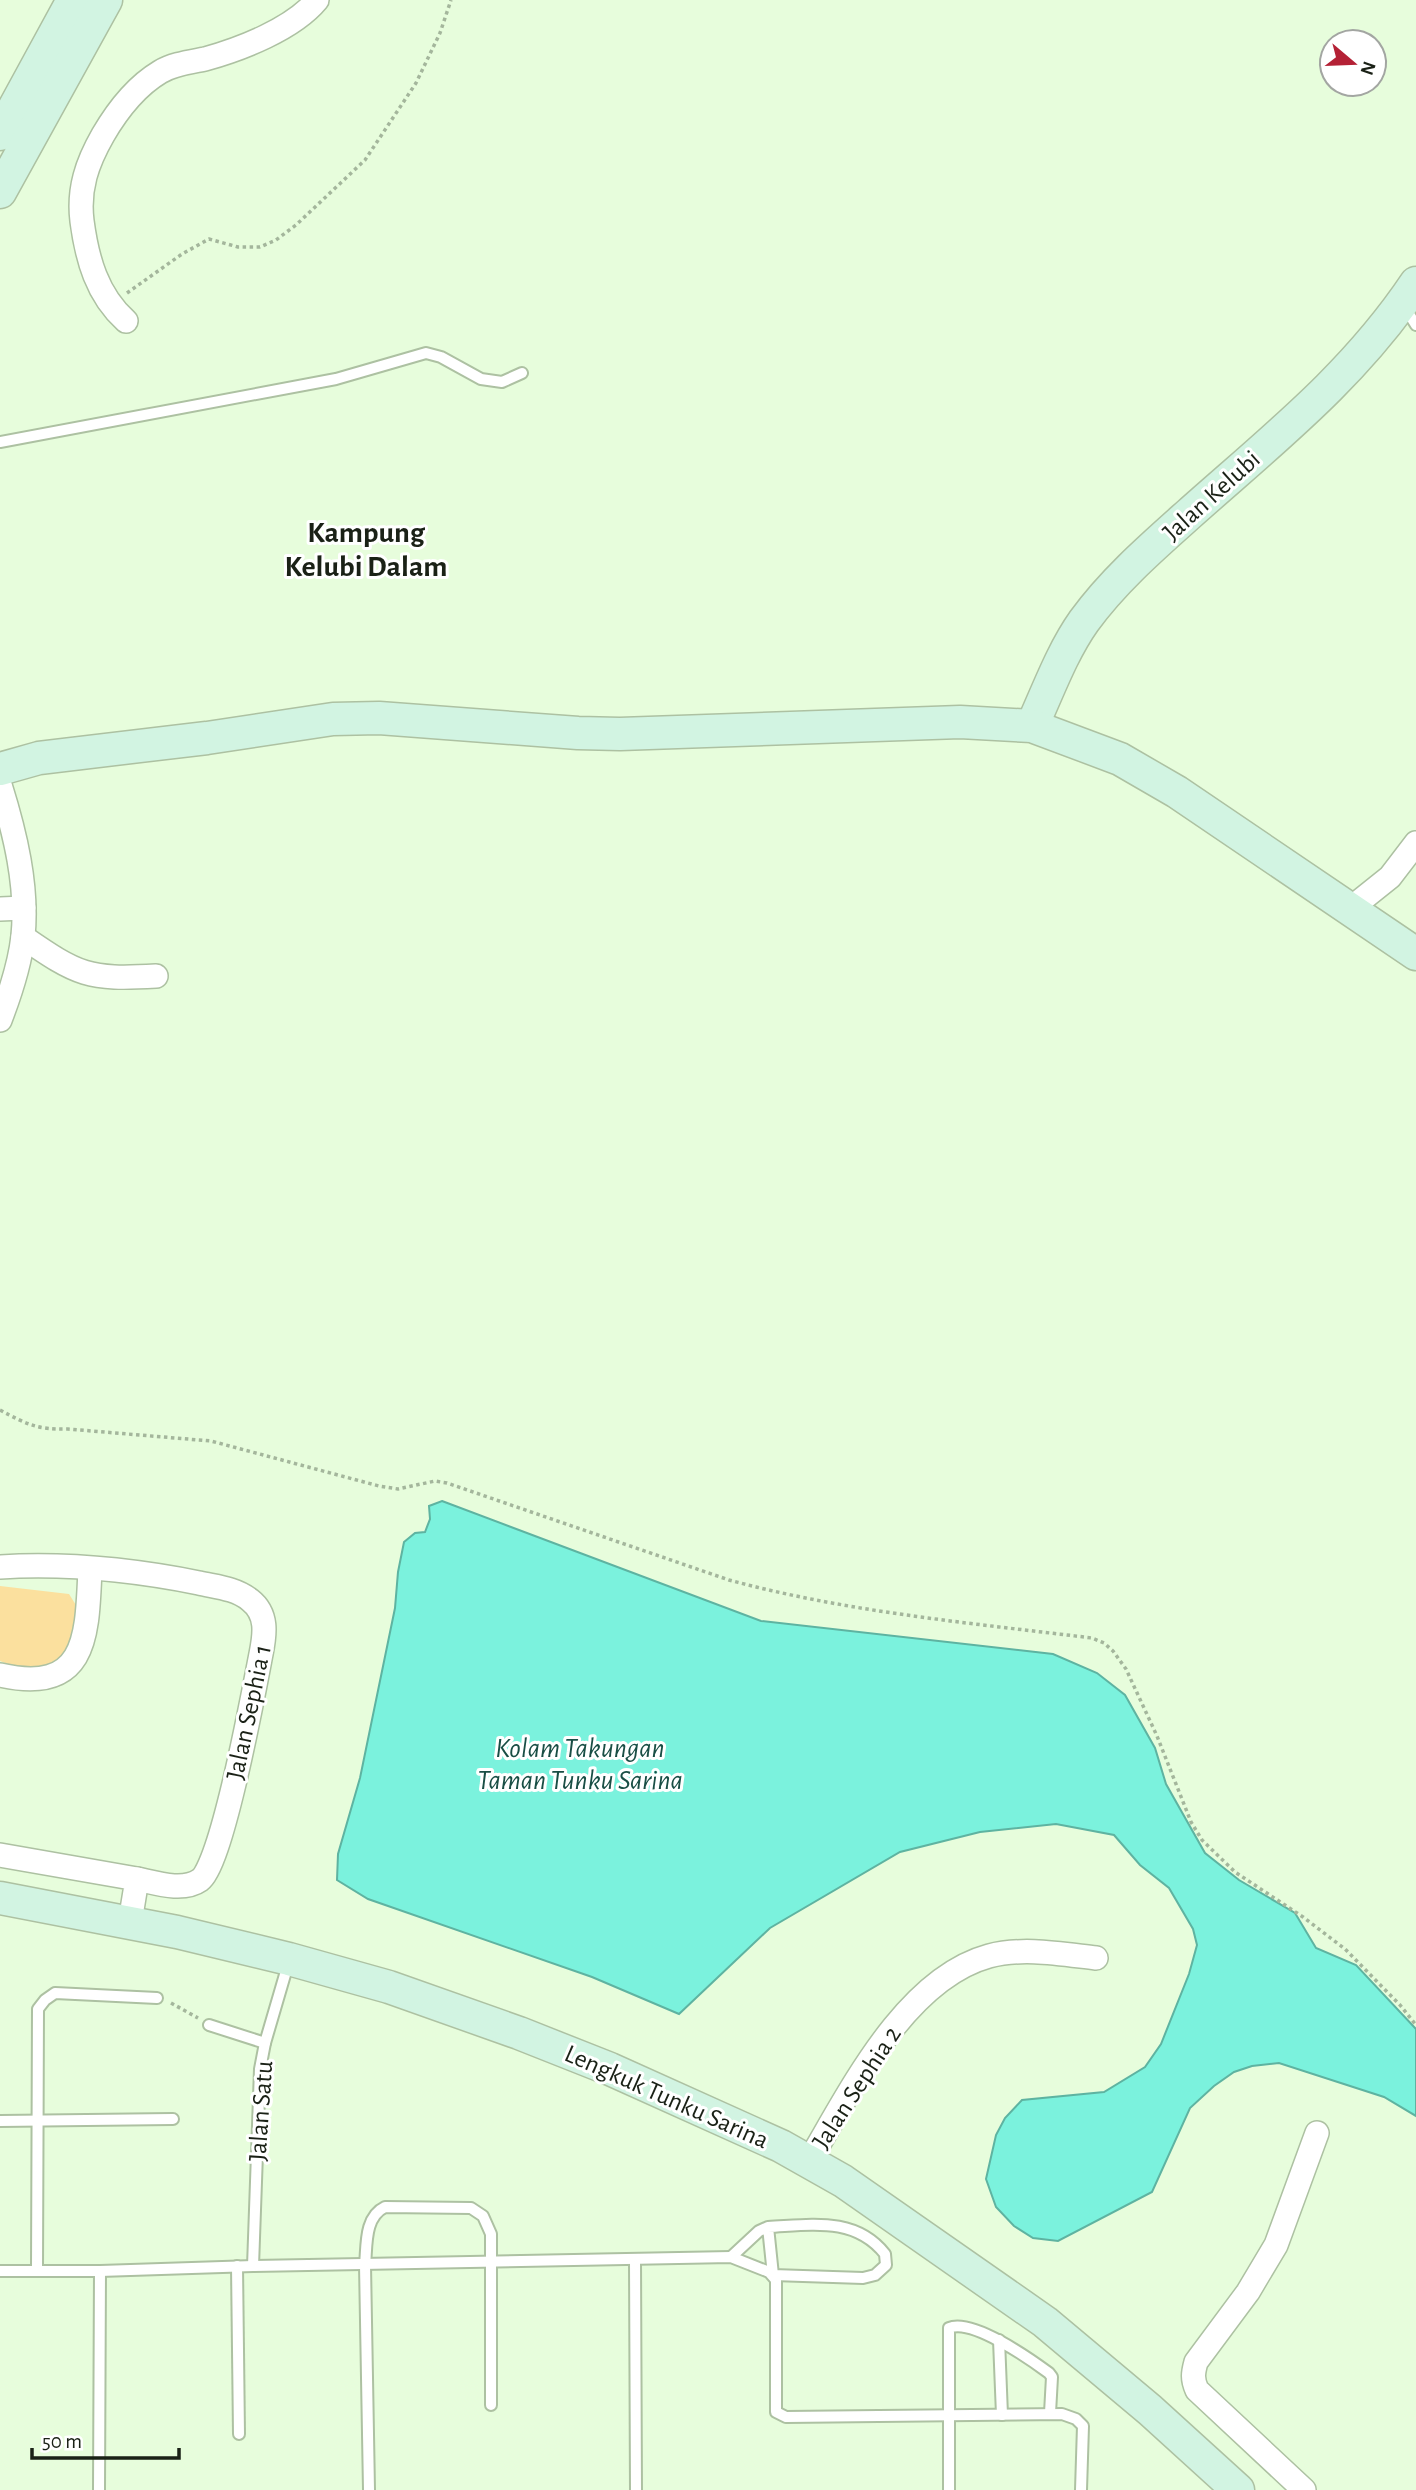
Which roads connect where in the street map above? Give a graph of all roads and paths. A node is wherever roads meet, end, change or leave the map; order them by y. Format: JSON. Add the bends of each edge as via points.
{"nodes":[{"id":1,"x":73,"y":0,"type":"edge"},
{"id":2,"x":106,"y":0,"type":"edge"},
{"id":3,"x":317,"y":0,"type":"edge"},
{"id":4,"x":451,"y":0,"type":"edge"},
{"id":5,"x":0,"y":134,"type":"edge"},
{"id":6,"x":0,"y":192,"type":"edge"},
{"id":7,"x":1411,"y":304,"type":"edge"},
{"id":8,"x":118,"y":312,"type":"joint"},
{"id":9,"x":522,"y":373,"type":"dead end"},
{"id":10,"x":0,"y":442,"type":"edge"},
{"id":11,"x":1032,"y":726,"type":"junction"},
{"id":12,"x":0,"y":769,"type":"edge"},
{"id":13,"x":0,"y":785,"type":"edge"},
{"id":14,"x":1416,"y":843,"type":"edge"},
{"id":15,"x":24,"y":908,"type":"junction"},
{"id":16,"x":0,"y":909,"type":"edge"},
{"id":17,"x":1350,"y":909,"type":"junction"},
{"id":18,"x":23,"y":937,"type":"junction"},
{"id":19,"x":1416,"y":954,"type":"edge"},
{"id":20,"x":156,"y":976,"type":"dead end"},
{"id":21,"x":0,"y":1020,"type":"edge"},
{"id":22,"x":0,"y":1410,"type":"edge"},
{"id":23,"x":0,"y":1567,"type":"edge"},
{"id":24,"x":90,"y":1569,"type":"junction"},
{"id":25,"x":0,"y":1675,"type":"edge"},
{"id":26,"x":0,"y":1855,"type":"edge"},
{"id":27,"x":137,"y":1879,"type":"junction"},
{"id":28,"x":0,"y":1898,"type":"edge"},
{"id":29,"x":130,"y":1922,"type":"junction"},
{"id":30,"x":1096,"y":1958,"type":"dead end"},
{"id":31,"x":289,"y":1959,"type":"junction"},
{"id":32,"x":157,"y":1998,"type":"joint"},
{"id":33,"x":209,"y":2025,"type":"joint"},
{"id":34,"x":1416,"y":2025,"type":"edge"},
{"id":35,"x":265,"y":2043,"type":"junction"},
{"id":36,"x":173,"y":2119,"type":"dead end"},
{"id":37,"x":0,"y":2121,"type":"edge"},
{"id":38,"x":38,"y":2121,"type":"junction"},
{"id":39,"x":1317,"y":2133,"type":"dead end"},
{"id":40,"x":809,"y":2161,"type":"junction"},
{"id":41,"x":768,"y":2227,"type":"junction"},
{"id":42,"x":731,"y":2257,"type":"junction"},
{"id":43,"x":635,"y":2260,"type":"junction"},
{"id":44,"x":490,"y":2261,"type":"junction"},
{"id":45,"x":365,"y":2265,"type":"junction"},
{"id":46,"x":237,"y":2266,"type":"junction"},
{"id":47,"x":253,"y":2266,"type":"junction"},
{"id":48,"x":37,"y":2270,"type":"junction"},
{"id":49,"x":0,"y":2271,"type":"edge"},
{"id":50,"x":100,"y":2271,"type":"junction"},
{"id":51,"x":773,"y":2275,"type":"junction"},
{"id":52,"x":999,"y":2340,"type":"junction"},
{"id":53,"x":491,"y":2404,"type":"dead end"},
{"id":54,"x":1051,"y":2413,"type":"junction"},
{"id":55,"x":1002,"y":2415,"type":"junction"},
{"id":56,"x":950,"y":2417,"type":"junction"},
{"id":57,"x":239,"y":2434,"type":"dead end"},
{"id":58,"x":99,"y":2490,"type":"edge"},
{"id":59,"x":369,"y":2490,"type":"edge"},
{"id":60,"x":636,"y":2490,"type":"edge"},
{"id":61,"x":950,"y":2490,"type":"edge"},
{"id":62,"x":1081,"y":2490,"type":"edge"},
{"id":63,"x":1238,"y":2490,"type":"edge"},
{"id":64,"x":1304,"y":2490,"type":"edge"}],
"edges":[{"from":1,"to":5,"type":"street"},
{"from":2,"to":6,"type":"street"},
{"from":3,"to":8,"type":"street","via":[[309,10],[261,39],[160,72],[114,118],[87,169],[80,206],[91,268]]},
{"from":4,"to":8,"type":"path","via":[[424,67],[384,134],[365,160],[296,225],[260,247],[209,239],[200,243]]},
{"from":7,"to":11,"type":"street","name":"Jalan Kelubi","via":[[1327,392],[1167,534],[1098,603],[1067,650]]},
{"from":9,"to":10,"type":"lane","via":[[502,382],[481,379],[426,353],[336,379]]},
{"from":11,"to":12,"type":"street","via":[[901,723],[620,734],[333,719],[39,758]]},
{"from":11,"to":17,"type":"street","via":[[1143,771]]},
{"from":13,"to":15,"type":"street","via":[[23,880]]},
{"from":14,"to":17,"type":"street","via":[[1390,877]]},
{"from":15,"to":16,"type":"street"},
{"from":15,"to":18,"type":"street"},
{"from":17,"to":19,"type":"street"},
{"from":18,"to":20,"type":"street","via":[[81,973],[116,978]]},
{"from":18,"to":21,"type":"street"},
{"from":22,"to":34,"type":"path","via":[[46,1430],[211,1441],[388,1488],[447,1483],[762,1589],[1104,1643],[1126,1669],[1202,1840],[1235,1872],[1345,1949]]},
{"from":23,"to":24,"type":"street","name":"Jalan Sephia 1"},
{"from":24,"to":25,"type":"street","via":[[87,1626],[75,1656],[49,1677],[22,1680]]},
{"from":24,"to":27,"type":"street","name":"Jalan Sephia 1","via":[[230,1589],[256,1606],[264,1625],[241,1749],[210,1867],[199,1881],[187,1885]]},
{"from":26,"to":27,"type":"street","name":"Jalan Sephia 1"},
{"from":27,"to":29,"type":"street"},
{"from":28,"to":29,"type":"street","name":"Lengkuk Tunku Sarina"},
{"from":29,"to":31,"type":"street","name":"Lengkuk Tunku Sarina"},
{"from":30,"to":40,"type":"street","name":"Jalan Sephia 2","via":[[1003,1954],[975,1961],[948,1977],[903,2014],[889,2032]]},
{"from":31,"to":35,"type":"lane","name":"Jalan Satu"},
{"from":31,"to":40,"type":"street","name":"Lengkuk Tunku Sarina","via":[[389,1987],[519,2033],[622,2074]]},
{"from":32,"to":33,"type":"path"},
{"from":32,"to":38,"type":"lane","via":[[55,1993],[45,2000],[38,2009]]},
{"from":33,"to":35,"type":"lane"},
{"from":35,"to":47,"type":"lane","name":"Jalan Satu","via":[[259,2079]]},
{"from":36,"to":38,"type":"lane"},
{"from":37,"to":38,"type":"lane"},
{"from":38,"to":48,"type":"lane"},
{"from":39,"to":64,"type":"street","via":[[1276,2245],[1196,2362],[1193,2381],[1197,2390]]},
{"from":40,"to":63,"type":"street","name":"Lengkuk Tunku Sarina","via":[[889,2211],[1045,2322]]},
{"from":41,"to":42,"type":"lane"},
{"from":41,"to":51,"type":"lane"},
{"from":41,"to":51,"type":"lane","via":[[832,2225],[852,2229],[880,2247],[887,2259],[881,2271],[863,2278]]},
{"from":42,"to":43,"type":"lane"},
{"from":42,"to":51,"type":"lane"},
{"from":43,"to":44,"type":"lane"},
{"from":43,"to":60,"type":"lane"},
{"from":44,"to":45,"type":"lane"},
{"from":44,"to":45,"type":"lane","via":[[491,2234],[483,2216],[471,2208],[385,2207],[370,2223]]},
{"from":44,"to":53,"type":"lane"},
{"from":45,"to":47,"type":"lane"},
{"from":45,"to":59,"type":"lane"},
{"from":46,"to":47,"type":"lane"},
{"from":46,"to":50,"type":"lane"},
{"from":46,"to":57,"type":"lane"},
{"from":48,"to":49,"type":"lane"},
{"from":48,"to":50,"type":"lane"},
{"from":50,"to":58,"type":"lane"},
{"from":51,"to":56,"type":"lane","via":[[777,2288],[776,2412],[786,2417]]},
{"from":52,"to":54,"type":"lane","via":[[1052,2377]]},
{"from":52,"to":55,"type":"lane"},
{"from":52,"to":56,"type":"lane","via":[[959,2325],[949,2328]]},
{"from":54,"to":55,"type":"lane"},
{"from":54,"to":62,"type":"lane","via":[[1076,2419],[1083,2426]]},
{"from":55,"to":56,"type":"lane"},
{"from":56,"to":61,"type":"lane"}]}
